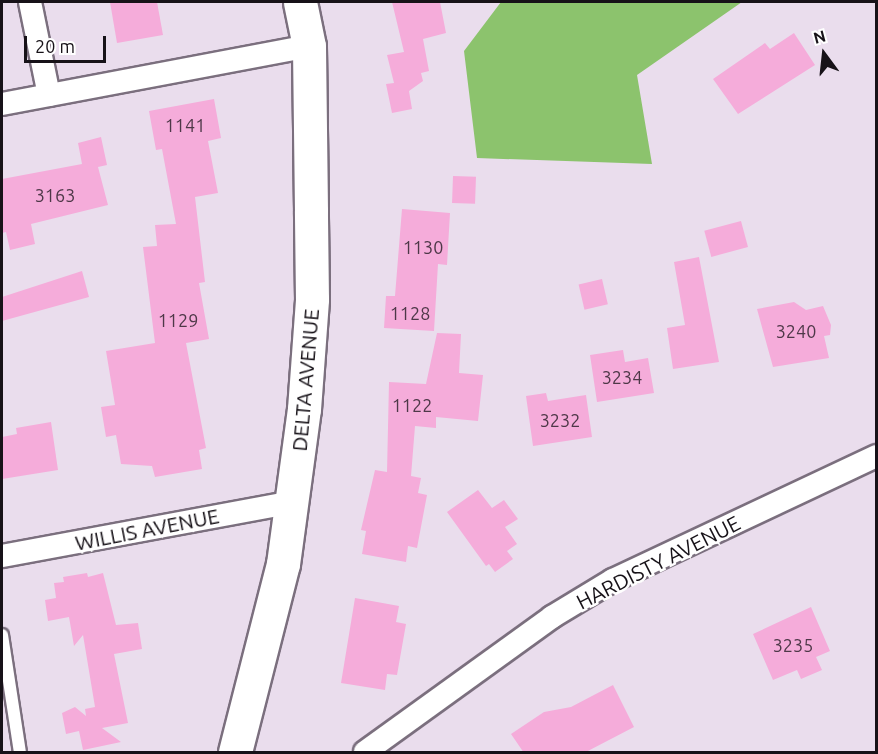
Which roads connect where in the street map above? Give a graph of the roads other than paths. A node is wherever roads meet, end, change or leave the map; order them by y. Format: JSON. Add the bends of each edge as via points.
{"nodes":[{"id":1,"x":30,"y":2,"type":"edge"},
{"id":2,"x":300,"y":2,"type":"edge"},
{"id":3,"x":309,"y":46,"type":"junction"},
{"id":4,"x":49,"y":95,"type":"junction"},
{"id":5,"x":2,"y":104,"type":"edge"},
{"id":6,"x":876,"y":456,"type":"edge"},
{"id":7,"x":294,"y":502,"type":"junction"},
{"id":8,"x":2,"y":556,"type":"edge"},
{"id":9,"x":2,"y":635,"type":"edge"},
{"id":10,"x":20,"y":753,"type":"edge"},
{"id":11,"x":235,"y":753,"type":"edge"},
{"id":12,"x":364,"y":753,"type":"edge"}],
"edges":[{"from":1,"to":4,"type":"street"},
{"from":2,"to":3,"type":"street","name":"DELTA AVENUE"},
{"from":3,"to":4,"type":"street"},
{"from":3,"to":7,"type":"street","name":"DELTA AVENUE","via":[[312,299]]},
{"from":4,"to":5,"type":"street"},
{"from":6,"to":12,"type":"street","name":"HARDISTY AVENUE","via":[[613,580],[552,617]]},
{"from":7,"to":8,"type":"street","name":"WILLIS AVENUE"},
{"from":7,"to":11,"type":"street","name":"DELTA AVENUE","via":[[261,663]]},
{"from":9,"to":10,"type":"lane"}]}
